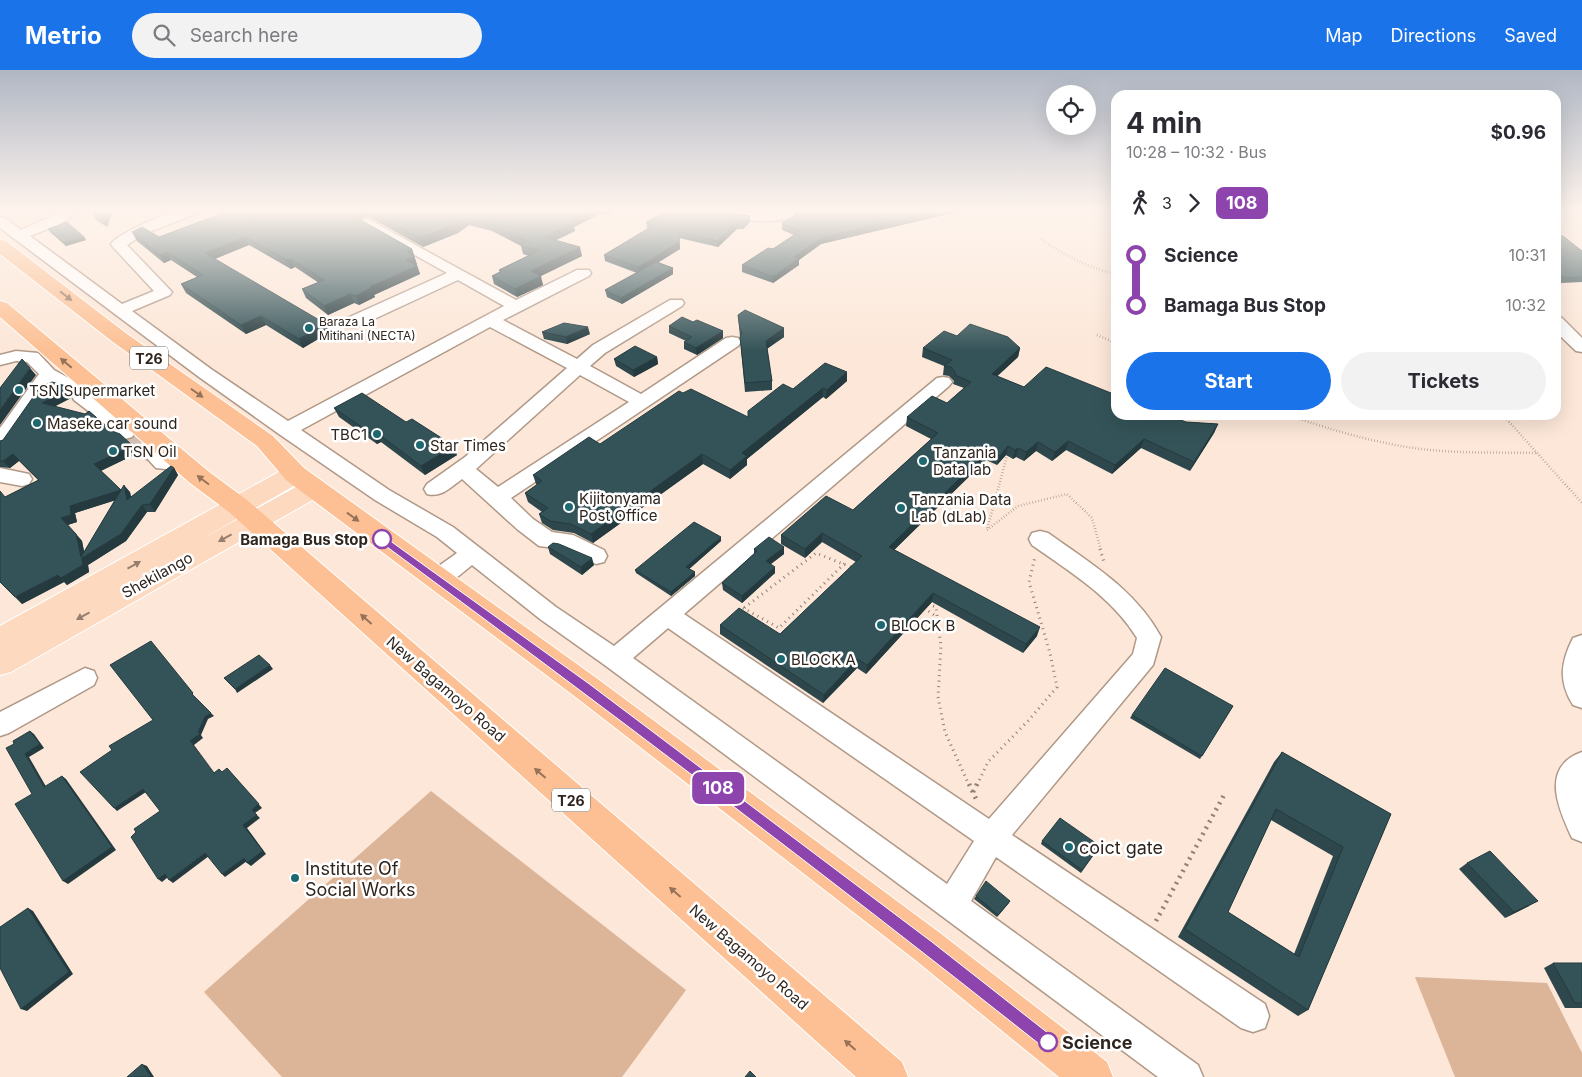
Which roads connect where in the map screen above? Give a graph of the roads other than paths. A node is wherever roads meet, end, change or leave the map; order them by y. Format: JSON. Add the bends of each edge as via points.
{"nodes":[{"id":1,"x":29,"y":257,"type":"edge"},
{"id":2,"x":35,"y":257,"type":"edge"},
{"id":3,"x":130,"y":257,"type":"edge"},
{"id":4,"x":429,"y":257,"type":"edge"},
{"id":5,"x":583,"y":273,"type":"dead end"},
{"id":6,"x":458,"y":274,"type":"junction"},
{"id":7,"x":676,"y":303,"type":"dead end"},
{"id":8,"x":516,"y":306,"type":"junction"},
{"id":9,"x":0,"y":307,"type":"edge"},
{"id":10,"x":128,"y":307,"type":"dead end"},
{"id":11,"x":492,"y":321,"type":"junction"},
{"id":12,"x":351,"y":323,"type":"dead end"},
{"id":13,"x":1561,"y":327,"type":"edge"},
{"id":14,"x":732,"y":342,"type":"dead end"},
{"id":15,"x":1582,"y":347,"type":"edge"},
{"id":16,"x":0,"y":360,"type":"edge"},
{"id":17,"x":579,"y":368,"type":"junction"},
{"id":18,"x":48,"y":374,"type":"junction"},
{"id":19,"x":943,"y":382,"type":"dead end"},
{"id":20,"x":643,"y":402,"type":"junction"},
{"id":21,"x":286,"y":430,"type":"junction"},
{"id":22,"x":125,"y":433,"type":"tunnel mouth"},
{"id":23,"x":0,"y":442,"type":"edge"},
{"id":24,"x":153,"y":454,"type":"tunnel mouth"},
{"id":25,"x":184,"y":464,"type":"junction"},
{"id":26,"x":462,"y":469,"type":"junction"},
{"id":27,"x":0,"y":475,"type":"edge"},
{"id":28,"x":22,"y":479,"type":"dead end"},
{"id":29,"x":304,"y":481,"type":"junction"},
{"id":30,"x":434,"y":489,"type":"dead end"},
{"id":31,"x":497,"y":497,"type":"junction"},
{"id":32,"x":247,"y":514,"type":"junction"},
{"id":33,"x":1040,"y":539,"type":"road end"},
{"id":34,"x":472,"y":554,"type":"junction"},
{"id":35,"x":596,"y":556,"type":"dead end"},
{"id":36,"x":437,"y":579,"type":"junction"},
{"id":37,"x":667,"y":615,"type":"junction"},
{"id":38,"x":1582,"y":645,"type":"edge"},
{"id":39,"x":2,"y":653,"type":"edge"},
{"id":40,"x":615,"y":659,"type":"junction"},
{"id":41,"x":85,"y":678,"type":"dead end"},
{"id":42,"x":1582,"y":697,"type":"edge"},
{"id":43,"x":0,"y":725,"type":"edge"},
{"id":44,"x":1582,"y":764,"type":"edge"},
{"id":45,"x":1582,"y":829,"type":"edge"},
{"id":46,"x":992,"y":836,"type":"junction"},
{"id":47,"x":951,"y":906,"type":"junction"},
{"id":48,"x":1253,"y":1016,"type":"dead end"},
{"id":49,"x":887,"y":1077,"type":"edge"},
{"id":50,"x":1092,"y":1077,"type":"edge"},
{"id":51,"x":1186,"y":1077,"type":"edge"}],
"edges":[{"from":1,"to":29,"type":"highway","number":"T26","one_way":true,"via":[[120,338],[265,441]]},
{"from":2,"to":21,"type":"street","via":[[259,408]]},
{"from":3,"to":10,"type":"street","via":[[164,292]]},
{"from":4,"to":6,"type":"street"},
{"from":5,"to":8,"type":"street"},
{"from":6,"to":8,"type":"street"},
{"from":6,"to":12,"type":"street"},
{"from":7,"to":17,"type":"street","via":[[599,349]]},
{"from":8,"to":11,"type":"street"},
{"from":25,"to":9,"type":"highway","name":"New Bagamoyo Road","number":"T26","one_way":true},
{"from":11,"to":17,"type":"street"},
{"from":11,"to":21,"type":"street"},
{"from":13,"to":15,"type":"street"},
{"from":14,"to":20,"type":"street"},
{"from":16,"to":18,"type":"street","via":[[24,355],[32,357]]},
{"from":17,"to":20,"type":"street"},
{"from":17,"to":26,"type":"street"},
{"from":18,"to":22,"type":"street","via":[[75,391]]},
{"from":18,"to":23,"type":"street"},
{"from":19,"to":37,"type":"street"},
{"from":20,"to":31,"type":"street"},
{"from":21,"to":34,"type":"street","via":[[382,495],[445,532]]},
{"from":24,"to":25,"type":"street","via":[[163,463]]},
{"from":32,"to":25,"type":"highway","name":"New Bagamoyo Road","number":"T26","one_way":true},
{"from":26,"to":30,"type":"street"},
{"from":26,"to":31,"type":"street"},
{"from":27,"to":28,"type":"street"},
{"from":29,"to":32,"type":"main road","name":"Shekilango"},
{"from":29,"to":36,"type":"highway","number":"T26","one_way":true},
{"from":31,"to":35,"type":"street","via":[[547,540],[566,541]]},
{"from":32,"to":39,"type":"main road","name":"Shekilango"},
{"from":49,"to":32,"type":"highway","name":"New Bagamoyo Road","number":"T26","one_way":true},
{"from":33,"to":46,"type":"street","via":[[1114,594],[1140,620],[1150,637],[1144,658]]},
{"from":34,"to":36,"type":"street"},
{"from":34,"to":40,"type":"street","via":[[548,613]]},
{"from":36,"to":50,"type":"highway","number":"T26","via":[[927,946]]},
{"from":37,"to":40,"type":"street"},
{"from":37,"to":46,"type":"street"},
{"from":38,"to":42,"type":"street","via":[[1573,678]]},
{"from":40,"to":47,"type":"street"},
{"from":41,"to":43,"type":"street"},
{"from":44,"to":45,"type":"street","via":[[1570,774],[1572,801]]},
{"from":46,"to":47,"type":"street"},
{"from":46,"to":48,"type":"street"},
{"from":47,"to":51,"type":"street"}]}
